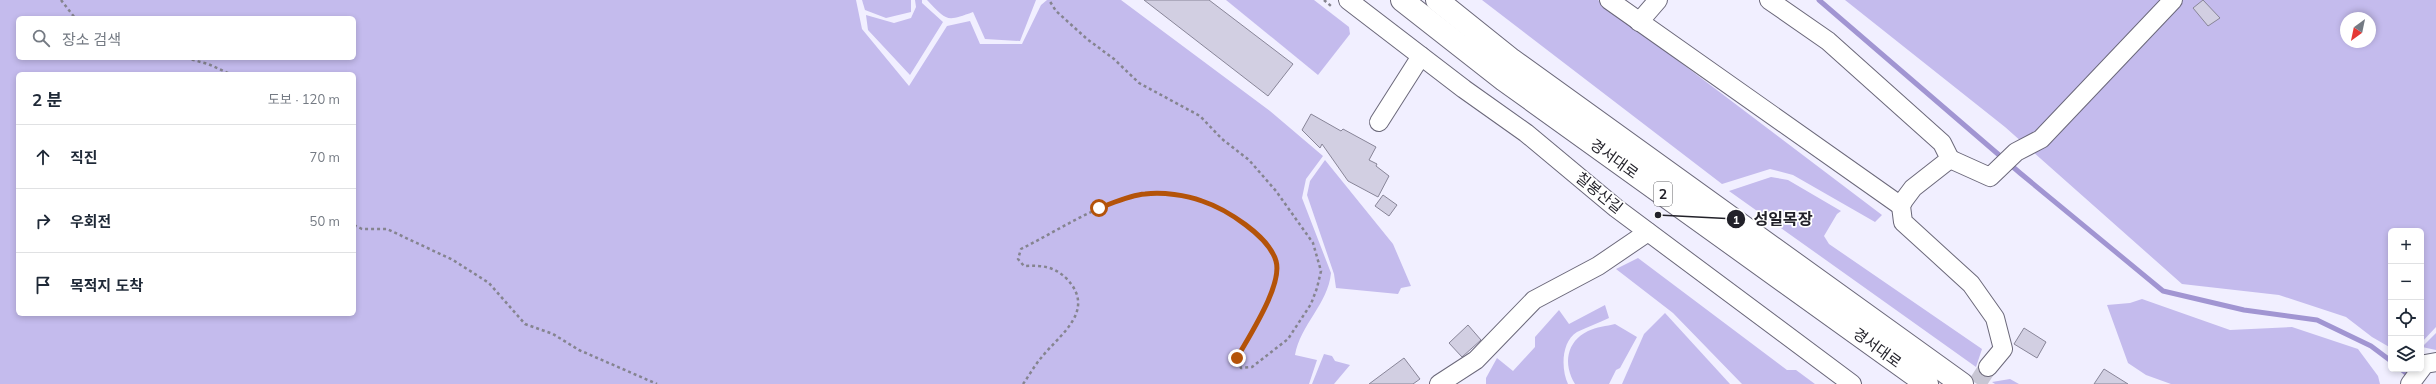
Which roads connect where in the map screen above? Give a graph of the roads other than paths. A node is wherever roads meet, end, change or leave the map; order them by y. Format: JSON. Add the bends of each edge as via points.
{"nodes":[{"id":1,"x":1348,"y":0,"type":"edge"},
{"id":2,"x":1402,"y":0,"type":"edge"},
{"id":3,"x":1437,"y":0,"type":"edge"},
{"id":4,"x":1609,"y":0,"type":"edge"},
{"id":5,"x":1658,"y":0,"type":"edge"},
{"id":6,"x":1769,"y":0,"type":"edge"},
{"id":7,"x":2174,"y":0,"type":"edge"},
{"id":8,"x":1639,"y":22,"type":"junction"},
{"id":9,"x":1421,"y":56,"type":"junction"},
{"id":10,"x":1380,"y":122,"type":"dead end"},
{"id":11,"x":1950,"y":159,"type":"junction"},
{"id":12,"x":1901,"y":206,"type":"junction"},
{"id":13,"x":1648,"y":232,"type":"junction"},
{"id":14,"x":1988,"y":367,"type":"tunnel mouth"},
{"id":15,"x":1439,"y":384,"type":"edge"},
{"id":16,"x":1852,"y":384,"type":"edge"},
{"id":17,"x":1927,"y":384,"type":"edge"},
{"id":18,"x":1962,"y":384,"type":"edge"}],
"edges":[{"from":1,"to":9,"type":"street","name":"칠봉산길"},
{"from":2,"to":17,"type":"main road","name":"경서대로","number":"2","via":[[1504,80]]},
{"from":3,"to":18,"type":"main road","name":"경서대로","number":"2","via":[[1518,64]]},
{"from":4,"to":8,"type":"street"},
{"from":5,"to":8,"type":"street"},
{"from":6,"to":11,"type":"street","via":[[1828,41],[1942,143]]},
{"from":7,"to":11,"type":"street","via":[[2041,139],[2016,152],[1990,177]]},
{"from":8,"to":12,"type":"street"},
{"from":9,"to":10,"type":"street"},
{"from":9,"to":13,"type":"street","name":"칠봉산길","via":[[1526,133]]},
{"from":11,"to":12,"type":"street","via":[[1913,188]]},
{"from":12,"to":14,"type":"street","via":[[1903,222],[1970,284],[1995,318],[2003,349]]},
{"from":13,"to":15,"type":"street","via":[[1598,266],[1534,300],[1476,360]]},
{"from":13,"to":16,"type":"street","name":"칠봉산길"}]}
